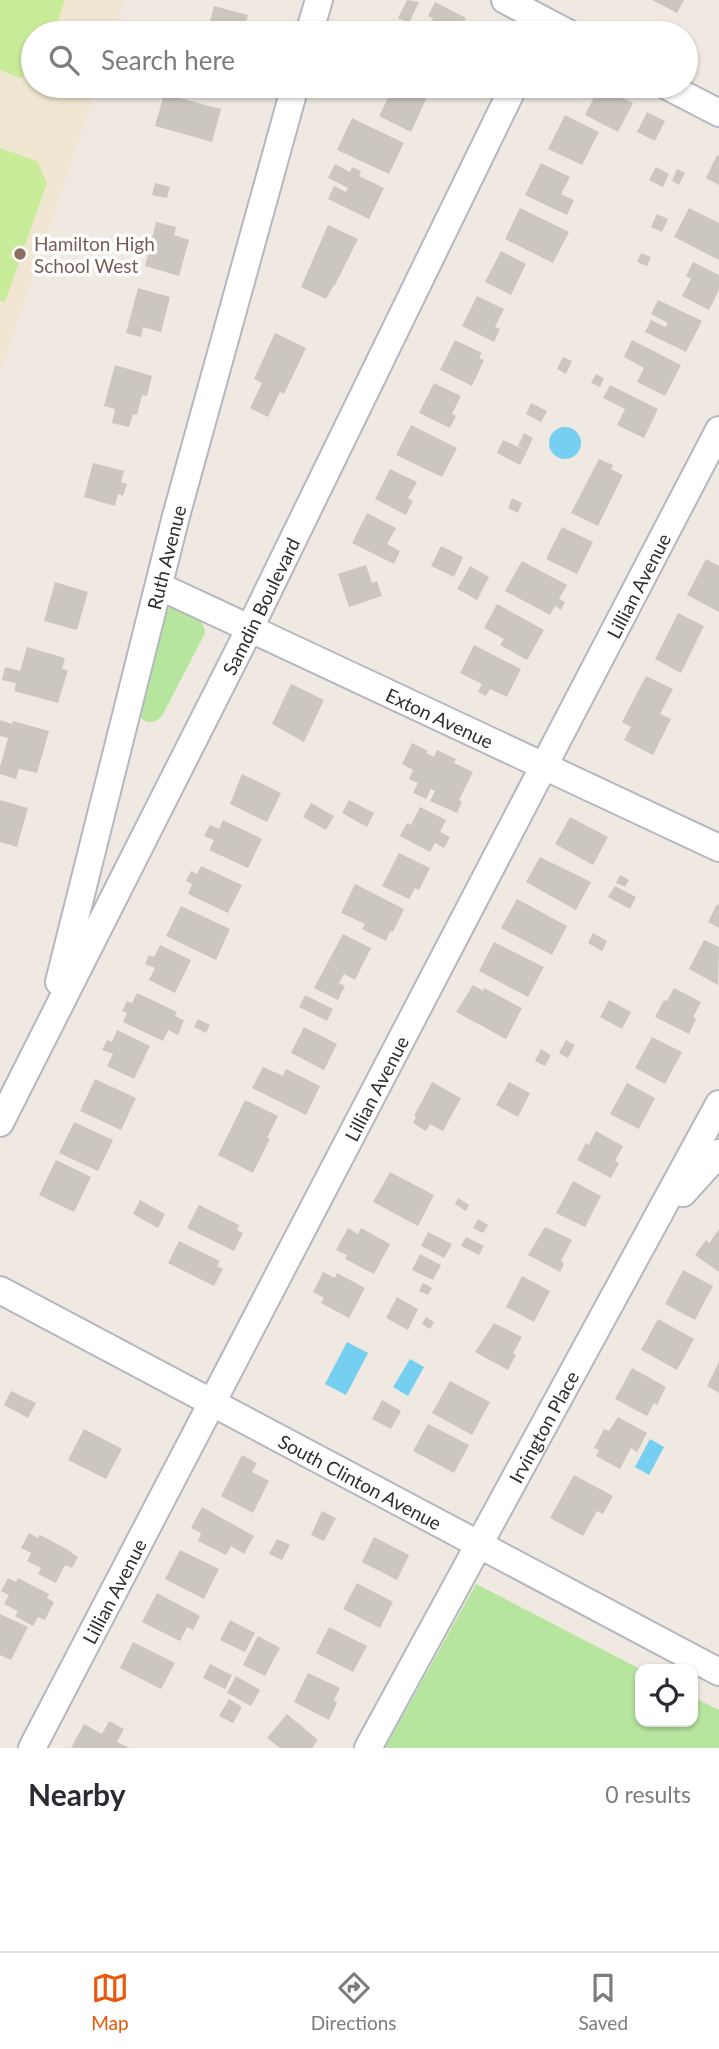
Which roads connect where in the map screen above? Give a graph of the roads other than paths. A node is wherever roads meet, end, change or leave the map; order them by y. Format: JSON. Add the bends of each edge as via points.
{"nodes":[{"id":1,"x":319,"y":0,"type":"edge"},
{"id":2,"x":505,"y":0,"type":"edge"},
{"id":3,"x":313,"y":21,"type":"edge"},
{"id":4,"x":551,"y":21,"type":"edge"},
{"id":5,"x":292,"y":98,"type":"edge"},
{"id":6,"x":508,"y":98,"type":"edge"},
{"id":7,"x":690,"y":98,"type":"edge"},
{"id":8,"x":719,"y":113,"type":"edge"},
{"id":9,"x":719,"y":430,"type":"edge"},
{"id":10,"x":159,"y":586,"type":"junction"},
{"id":11,"x":250,"y":628,"type":"junction"},
{"id":12,"x":544,"y":766,"type":"junction"},
{"id":13,"x":719,"y":848,"type":"edge"},
{"id":14,"x":46,"y":1032,"type":"junction"},
{"id":15,"x":719,"y":1104,"type":"edge"},
{"id":16,"x":0,"y":1123,"type":"edge"},
{"id":17,"x":719,"y":1153,"type":"edge"},
{"id":18,"x":653,"y":1225,"type":"junction"},
{"id":19,"x":0,"y":1290,"type":"edge"},
{"id":20,"x":212,"y":1403,"type":"junction"},
{"id":21,"x":480,"y":1545,"type":"junction"},
{"id":22,"x":719,"y":1672,"type":"edge"},
{"id":23,"x":32,"y":1748,"type":"edge"},
{"id":24,"x":368,"y":1748,"type":"edge"}],
"edges":[{"from":1,"to":3,"type":"street"},
{"from":2,"to":4,"type":"street"},
{"from":5,"to":10,"type":"street","name":"Ruth Avenue"},
{"from":6,"to":11,"type":"street","name":"Samdin Boulevard"},
{"from":7,"to":8,"type":"street"},
{"from":9,"to":12,"type":"street","name":"Lillian Avenue"},
{"from":10,"to":11,"type":"street","name":"Exton Avenue"},
{"from":10,"to":14,"type":"street","name":"Ruth Avenue"},
{"from":11,"to":12,"type":"street","name":"Exton Avenue"},
{"from":11,"to":14,"type":"street","name":"Samdin Boulevard"},
{"from":12,"to":13,"type":"street","name":"Exton Avenue"},
{"from":12,"to":20,"type":"street","name":"Lillian Avenue"},
{"from":14,"to":16,"type":"street","name":"Samdin Boulevard"},
{"from":15,"to":18,"type":"street","name":"Irvington Place"},
{"from":17,"to":18,"type":"street"},
{"from":18,"to":21,"type":"street","name":"Irvington Place"},
{"from":19,"to":20,"type":"street","name":"South Clinton Avenue"},
{"from":20,"to":21,"type":"street","name":"South Clinton Avenue"},
{"from":20,"to":23,"type":"street","name":"Lillian Avenue"},
{"from":21,"to":22,"type":"street","name":"South Clinton Avenue"},
{"from":21,"to":24,"type":"street","name":"Irvington Place"}]}
